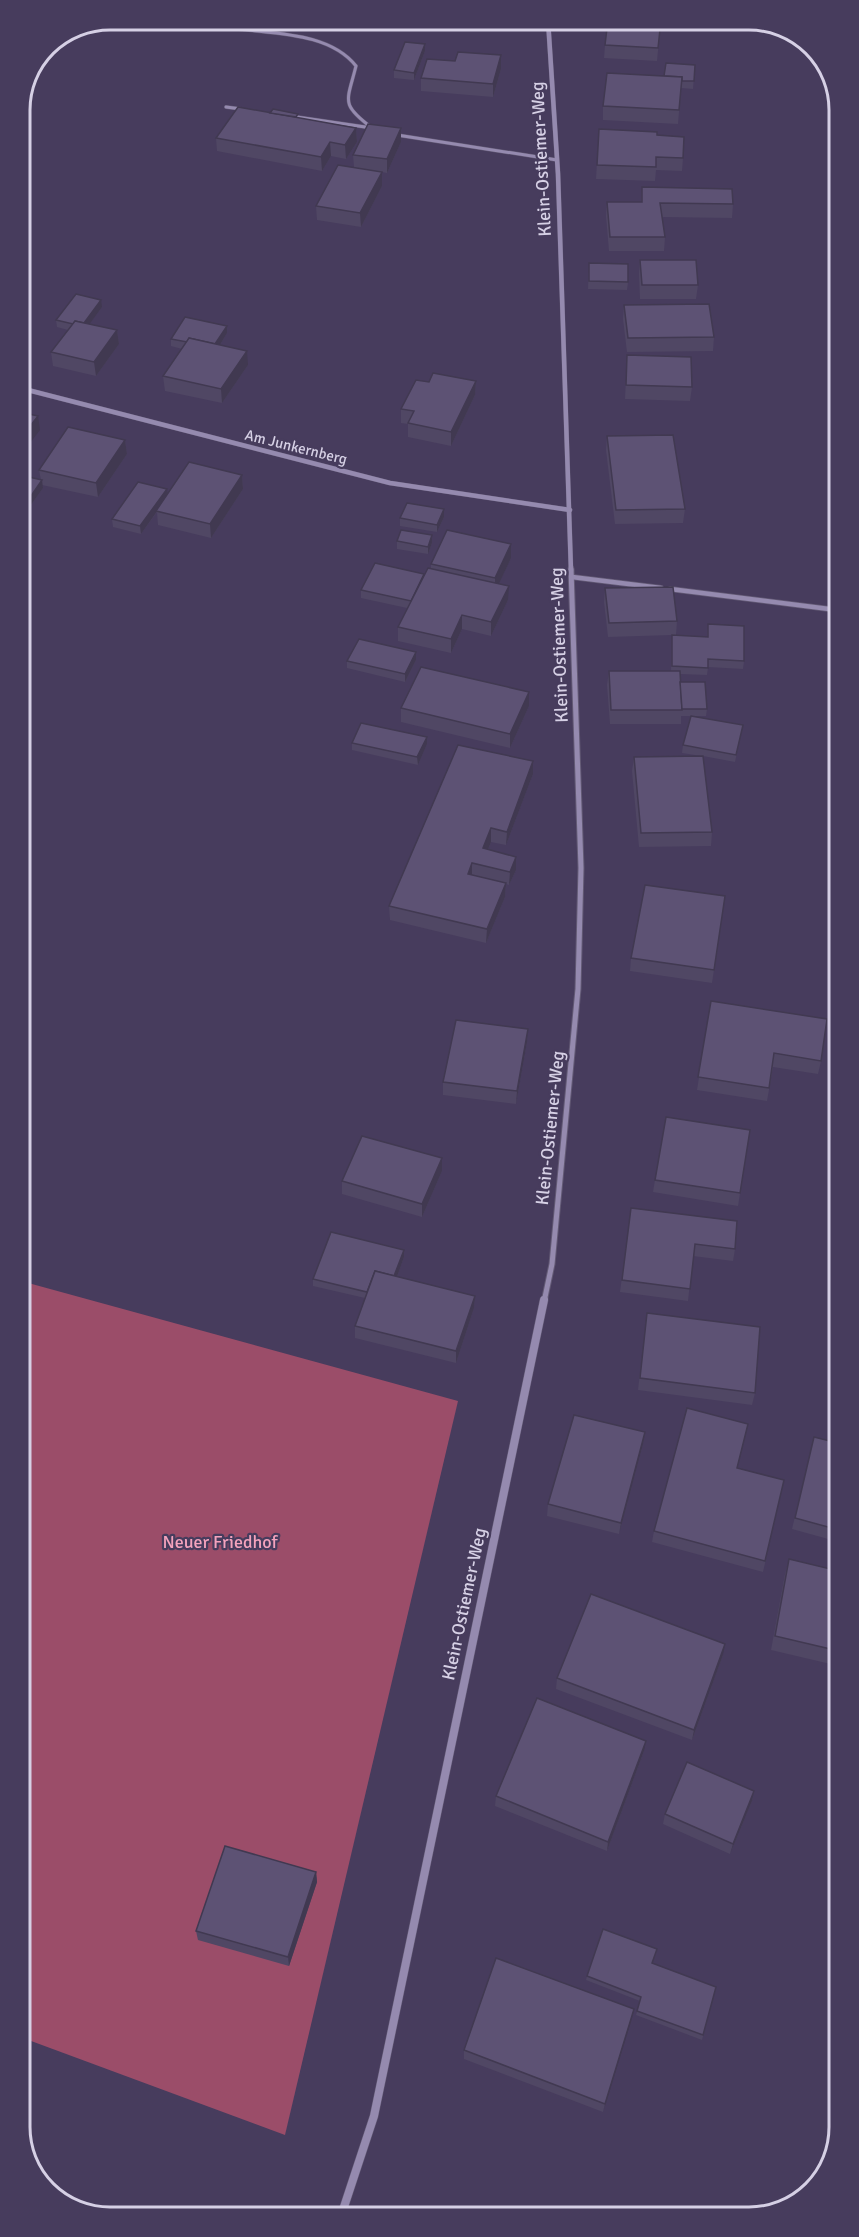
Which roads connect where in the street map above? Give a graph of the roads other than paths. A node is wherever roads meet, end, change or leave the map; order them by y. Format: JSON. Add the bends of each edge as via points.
{"nodes":[{"id":1,"x":245,"y":30,"type":"edge"},
{"id":2,"x":549,"y":30,"type":"edge"},
{"id":3,"x":226,"y":107,"type":"dead end"},
{"id":4,"x":249,"y":110,"type":"edge"},
{"id":5,"x":294,"y":117,"type":"edge"},
{"id":6,"x":372,"y":128,"type":"junction"},
{"id":7,"x":381,"y":131,"type":"edge"},
{"id":8,"x":390,"y":134,"type":"edge"},
{"id":9,"x":557,"y":160,"type":"junction"},
{"id":10,"x":30,"y":391,"type":"edge"},
{"id":11,"x":570,"y":510,"type":"junction"},
{"id":12,"x":572,"y":577,"type":"junction"},
{"id":13,"x":829,"y":609,"type":"edge"},
{"id":14,"x":344,"y":2207,"type":"edge"}],
"edges":[{"from":1,"to":6,"type":"lane","via":[[315,42],[346,53],[356,66],[348,99],[352,113]]},
{"from":2,"to":9,"type":"street","name":"Klein-Ostiemer-Weg"},
{"from":3,"to":4,"type":"lane"},
{"from":5,"to":6,"type":"lane"},
{"from":6,"to":7,"type":"lane"},
{"from":8,"to":9,"type":"lane"},
{"from":9,"to":11,"type":"street","name":"Klein-Ostiemer-Weg"},
{"from":10,"to":11,"type":"street","name":"Am Junkernberg","via":[[390,483]]},
{"from":11,"to":12,"type":"street","name":"Klein-Ostiemer-Weg"},
{"from":12,"to":13,"type":"lane"},
{"from":12,"to":14,"type":"street","name":"Klein-Ostiemer-Weg","via":[[582,868],[579,989],[552,1263],[374,2116]]}]}
